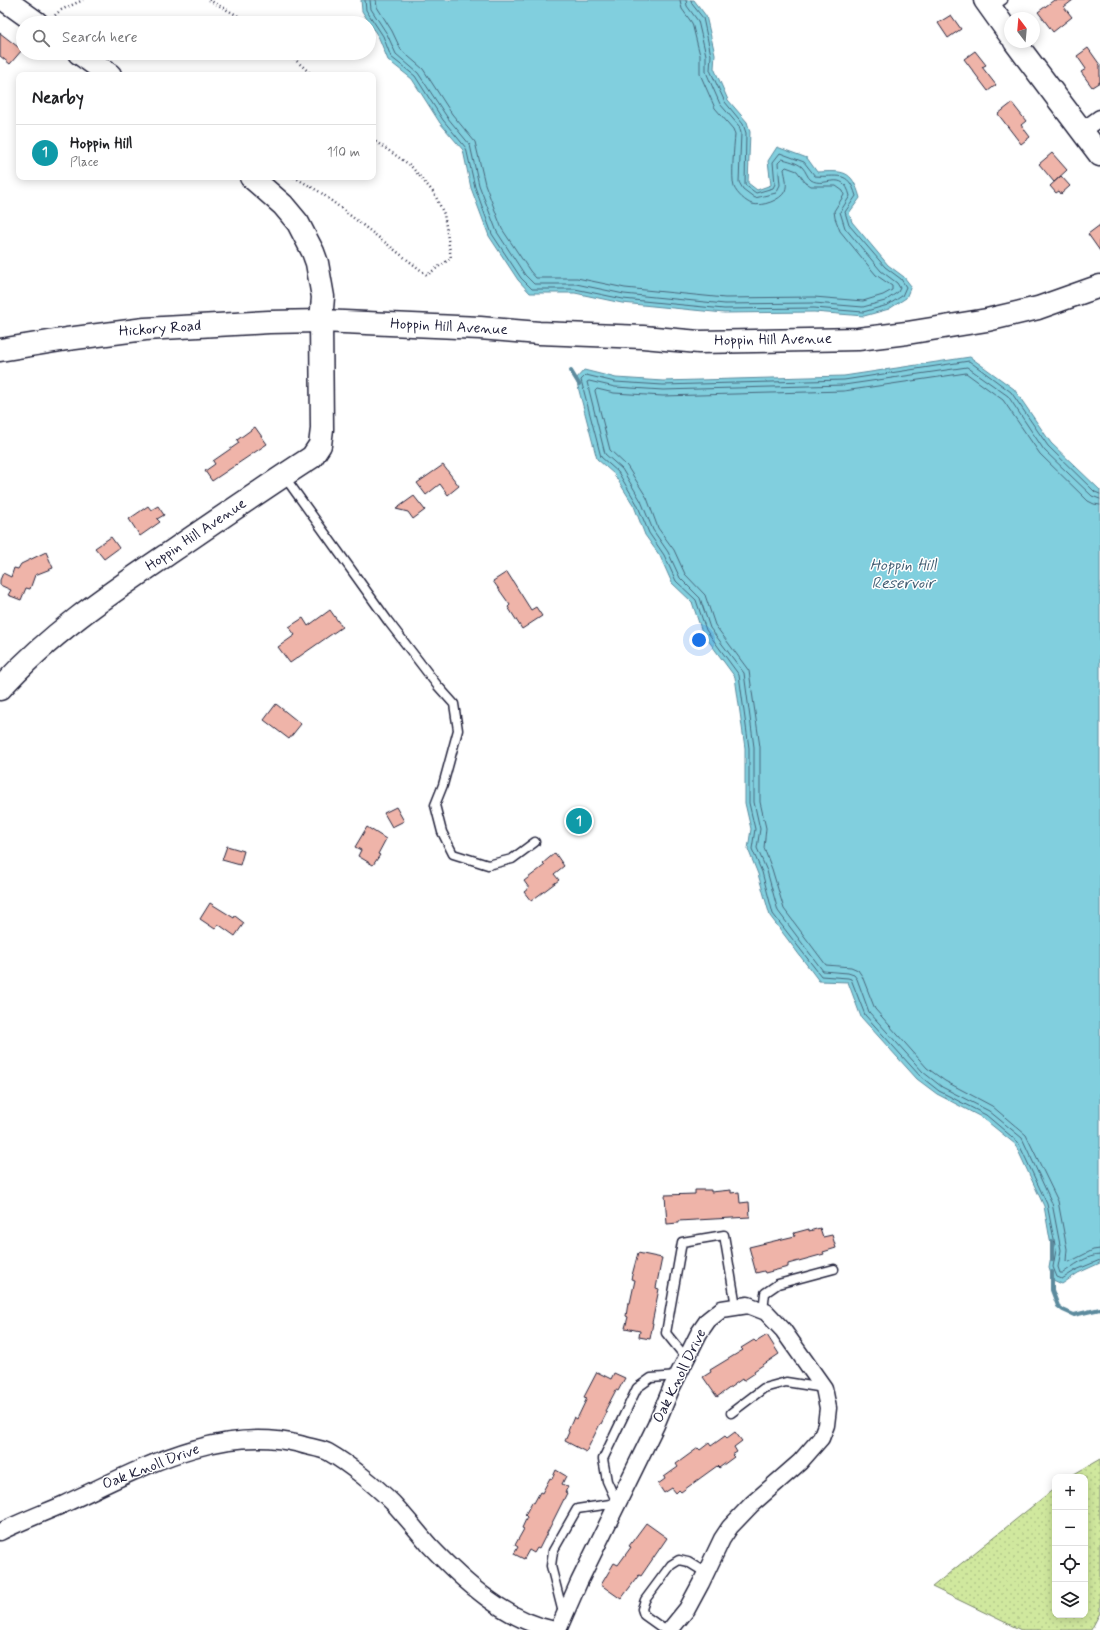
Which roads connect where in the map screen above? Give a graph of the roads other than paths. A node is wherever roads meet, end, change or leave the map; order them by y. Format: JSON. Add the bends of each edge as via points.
{"nodes":[{"id":1,"x":6,"y":0,"type":"edge"},
{"id":2,"x":993,"y":3,"type":"edge"},
{"id":3,"x":35,"y":16,"type":"edge"},
{"id":4,"x":1004,"y":24,"type":"edge"},
{"id":5,"x":1019,"y":48,"type":"edge"},
{"id":6,"x":89,"y":60,"type":"edge"},
{"id":7,"x":106,"y":72,"type":"edge"},
{"id":8,"x":1100,"y":118,"type":"edge"},
{"id":9,"x":1082,"y":132,"type":"junction"},
{"id":10,"x":1100,"y":155,"type":"edge"},
{"id":11,"x":254,"y":180,"type":"edge"},
{"id":12,"x":1100,"y":286,"type":"edge"},
{"id":13,"x":321,"y":321,"type":"junction"},
{"id":14,"x":0,"y":350,"type":"edge"},
{"id":15,"x":283,"y":475,"type":"junction"},
{"id":16,"x":0,"y":689,"type":"edge"},
{"id":17,"x":535,"y":842,"type":"dead end"},
{"id":18,"x":834,"y":1269,"type":"dead end"},
{"id":19,"x":736,"y":1306,"type":"junction"},
{"id":20,"x":763,"y":1311,"type":"junction"},
{"id":21,"x":687,"y":1359,"type":"junction"},
{"id":22,"x":678,"y":1376,"type":"junction"},
{"id":23,"x":824,"y":1388,"type":"junction"},
{"id":24,"x":731,"y":1413,"type":"dead end"},
{"id":25,"x":617,"y":1502,"type":"junction"},
{"id":26,"x":0,"y":1532,"type":"edge"},
{"id":27,"x":706,"y":1573,"type":"junction"},
{"id":28,"x":559,"y":1625,"type":"edge"},
{"id":29,"x":665,"y":1630,"type":"edge"},
{"id":30,"x":670,"y":1630,"type":"edge"}],
"edges":[{"from":1,"to":3,"type":"main road"},
{"from":2,"to":4,"type":"main road"},
{"from":5,"to":9,"type":"main road"},
{"from":6,"to":7,"type":"main road"},
{"from":8,"to":9,"type":"street"},
{"from":9,"to":10,"type":"main road"},
{"from":11,"to":13,"type":"main road","via":[[283,205],[305,233],[320,279],[323,297]]},
{"from":12,"to":13,"type":"main road","name":"Hoppin Hill Avenue","via":[[1038,308],[987,320],[852,339],[698,342]]},
{"from":13,"to":14,"type":"main road","name":"Hickory Road","via":[[145,329]]},
{"from":13,"to":15,"type":"main road","name":"Hoppin Hill Avenue","via":[[322,438],[312,457]]},
{"from":15,"to":16,"type":"main road","name":"Hoppin Hill Avenue","via":[[85,612],[44,646]]},
{"from":15,"to":17,"type":"lane","via":[[388,621],[454,704],[458,730],[435,805],[442,832],[453,854],[488,865],[512,859]]},
{"from":18,"to":20,"type":"lane","via":[[778,1284],[765,1292]]},
{"from":19,"to":20,"type":"street","name":"Oak Knoll Drive","via":[[748,1305]]},
{"from":19,"to":21,"type":"street","name":"Oak Knoll Drive","via":[[722,1309],[708,1320]]},
{"from":19,"to":21,"type":"lane","via":[[724,1235],[682,1242],[666,1333]]},
{"from":20,"to":23,"type":"street","name":"Oak Knoll Drive","via":[[783,1330]]},
{"from":21,"to":22,"type":"street","name":"Oak Knoll Drive"},
{"from":22,"to":25,"type":"street","name":"Oak Knoll Drive"},
{"from":22,"to":25,"type":"lane","via":[[652,1378],[637,1388],[603,1458],[607,1481]]},
{"from":23,"to":24,"type":"lane","via":[[786,1382],[764,1388]]},
{"from":23,"to":27,"type":"street","name":"Oak Knoll Drive","via":[[828,1408],[821,1438],[800,1462],[730,1527]]},
{"from":25,"to":28,"type":"street","name":"Oak Knoll Drive"},
{"from":25,"to":28,"type":"lane","via":[[577,1509],[553,1551],[551,1566]]},
{"from":26,"to":28,"type":"street","name":"Oak Knoll Drive","via":[[178,1454],[222,1443],[260,1438],[290,1442],[327,1451],[358,1473],[393,1503],[448,1566],[512,1614],[538,1626]]},
{"from":27,"to":29,"type":"lane","via":[[680,1560],[671,1565],[645,1600],[642,1609],[644,1615]]},
{"from":27,"to":30,"type":"street","name":"Oak Knoll Drive","via":[[687,1609]]}]}
